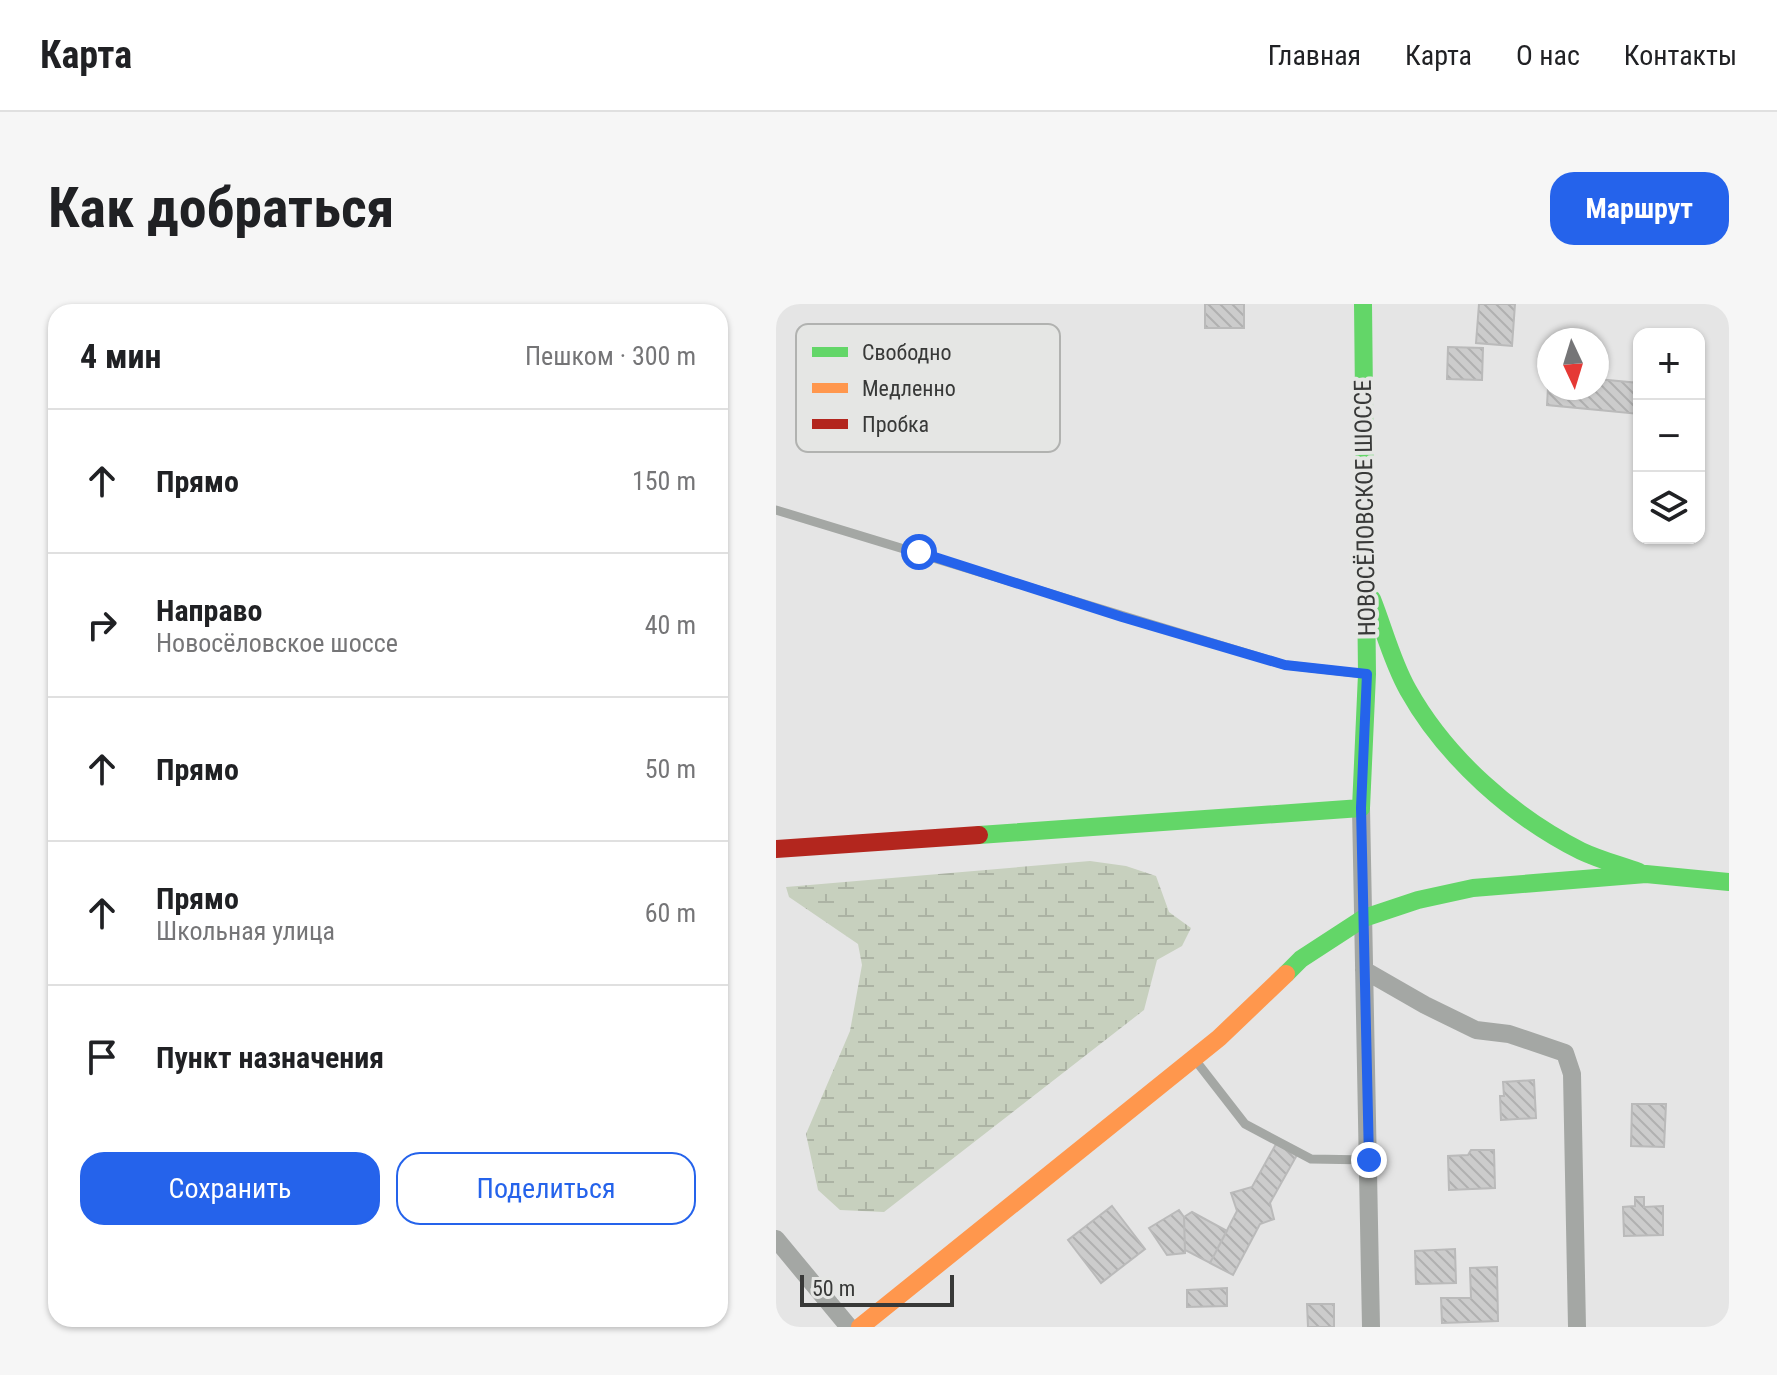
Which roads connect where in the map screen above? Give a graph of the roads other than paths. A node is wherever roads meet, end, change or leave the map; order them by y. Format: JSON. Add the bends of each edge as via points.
{"nodes":[{"id":1,"x":1363,"y":304,"type":"edge"},
{"id":2,"x":776,"y":510,"type":"edge"},
{"id":3,"x":1366,"y":581,"type":"junction"},
{"id":4,"x":1367,"y":674,"type":"junction"},
{"id":5,"x":1361,"y":808,"type":"junction"},
{"id":6,"x":776,"y":849,"type":"edge"},
{"id":7,"x":1646,"y":874,"type":"junction"},
{"id":8,"x":1729,"y":882,"type":"edge"},
{"id":9,"x":1364,"y":918,"type":"junction"},
{"id":10,"x":1364,"y":970,"type":"junction"},
{"id":11,"x":1193,"y":1058,"type":"junction"},
{"id":12,"x":1369,"y":1160,"type":"junction"},
{"id":13,"x":776,"y":1239,"type":"edge"},
{"id":14,"x":849,"y":1327,"type":"edge"},
{"id":15,"x":860,"y":1327,"type":"edge"},
{"id":16,"x":1371,"y":1327,"type":"edge"},
{"id":17,"x":1577,"y":1327,"type":"edge"}],
"edges":[{"from":1,"to":3,"type":"main road","name":"НОВОСЁЛОВСКОЕ ШОССЕ"},
{"from":2,"to":4,"type":"lane","via":[[1285,665]]},
{"from":3,"to":4,"type":"main road","name":"НОВОСЁЛОВСКОЕ ШОССЕ"},
{"from":3,"to":7,"type":"main road","via":[[1408,690],[1465,765],[1528,818],[1578,850]]},
{"from":4,"to":5,"type":"main road","name":"НОВОСЁЛОВСКОЕ ШОССЕ"},
{"from":5,"to":6,"type":"main road"},
{"from":5,"to":9,"type":"street"},
{"from":7,"to":8,"type":"main road"},
{"from":7,"to":9,"type":"main road","via":[[1473,888]]},
{"from":9,"to":10,"type":"street"},
{"from":9,"to":11,"type":"main road","via":[[1301,959]]},
{"from":10,"to":12,"type":"street"},
{"from":10,"to":17,"type":"street","via":[[1476,1030],[1509,1034],[1565,1053],[1572,1074]]},
{"from":11,"to":12,"type":"lane","via":[[1245,1124],[1311,1159]]},
{"from":11,"to":15,"type":"main road"},
{"from":12,"to":16,"type":"street"},
{"from":13,"to":14,"type":"street"}]}
